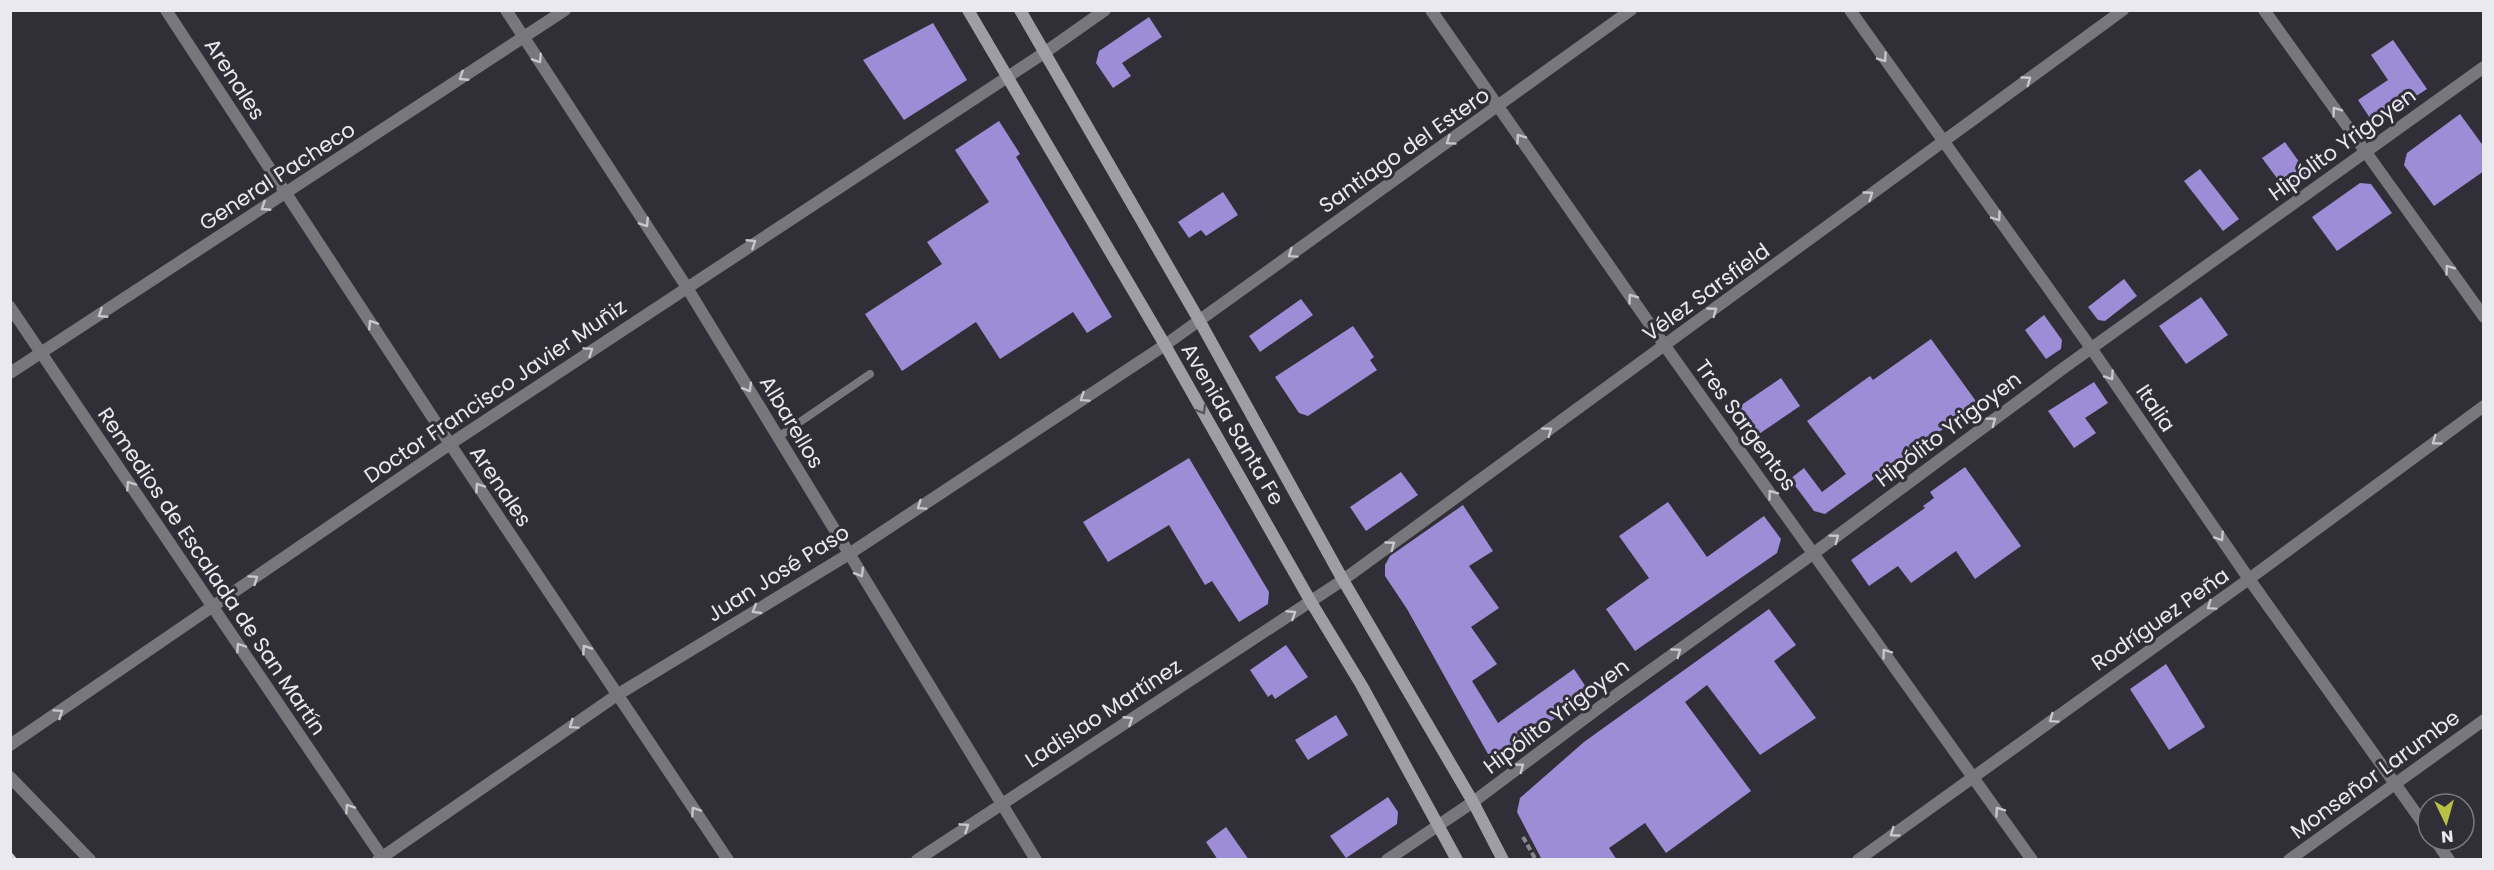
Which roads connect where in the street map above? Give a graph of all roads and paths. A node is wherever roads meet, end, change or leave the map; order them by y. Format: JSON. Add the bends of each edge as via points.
{"nodes":[{"id":1,"x":166,"y":10,"type":"edge"},
{"id":2,"x":506,"y":10,"type":"edge"},
{"id":3,"x":565,"y":10,"type":"edge"},
{"id":4,"x":968,"y":10,"type":"edge"},
{"id":5,"x":1020,"y":10,"type":"edge"},
{"id":6,"x":1105,"y":10,"type":"edge"},
{"id":7,"x":1431,"y":10,"type":"edge"},
{"id":8,"x":1631,"y":10,"type":"edge"},
{"id":9,"x":1850,"y":10,"type":"edge"},
{"id":10,"x":2123,"y":10,"type":"edge"},
{"id":11,"x":2264,"y":10,"type":"edge"},
{"id":12,"x":524,"y":37,"type":"junction"},
{"id":13,"x":1044,"y":53,"type":"junction"},
{"id":14,"x":2484,"y":67,"type":"edge"},
{"id":15,"x":1007,"y":77,"type":"junction"},
{"id":16,"x":1498,"y":107,"type":"junction"},
{"id":17,"x":1942,"y":141,"type":"junction"},
{"id":18,"x":2365,"y":152,"type":"junction"},
{"id":19,"x":286,"y":193,"type":"junction"},
{"id":20,"x":686,"y":286,"type":"junction"},
{"id":21,"x":10,"y":307,"type":"edge"},
{"id":22,"x":2484,"y":317,"type":"edge"},
{"id":23,"x":1199,"y":320,"type":"junction"},
{"id":24,"x":1165,"y":345,"type":"junction"},
{"id":25,"x":1665,"y":346,"type":"junction"},
{"id":26,"x":2091,"y":348,"type":"junction"},
{"id":27,"x":41,"y":353,"type":"junction"},
{"id":28,"x":10,"y":374,"type":"edge"},
{"id":29,"x":870,"y":374,"type":"dead end"},
{"id":30,"x":2484,"y":406,"type":"edge"},
{"id":31,"x":778,"y":438,"type":"junction"},
{"id":32,"x":450,"y":444,"type":"junction"},
{"id":33,"x":1814,"y":553,"type":"junction"},
{"id":34,"x":849,"y":554,"type":"junction"},
{"id":35,"x":2249,"y":579,"type":"junction"},
{"id":36,"x":1343,"y":580,"type":"junction"},
{"id":37,"x":1311,"y":602,"type":"junction"},
{"id":38,"x":213,"y":608,"type":"junction"},
{"id":39,"x":616,"y":695,"type":"junction"},
{"id":40,"x":2484,"y":720,"type":"edge"},
{"id":41,"x":10,"y":746,"type":"edge"},
{"id":42,"x":1974,"y":775,"type":"junction"},
{"id":43,"x":10,"y":777,"type":"edge"},
{"id":44,"x":2395,"y":784,"type":"junction"},
{"id":45,"x":1473,"y":802,"type":"junction"},
{"id":46,"x":1000,"y":803,"type":"junction"},
{"id":47,"x":2416,"y":813,"type":"edge"},
{"id":48,"x":1438,"y":825,"type":"junction"},
{"id":49,"x":1523,"y":837,"type":"dead end"},
{"id":50,"x":380,"y":858,"type":"edge"},
{"id":51,"x":90,"y":860,"type":"edge"},
{"id":52,"x":728,"y":860,"type":"edge"},
{"id":53,"x":917,"y":860,"type":"edge"},
{"id":54,"x":1036,"y":860,"type":"edge"},
{"id":55,"x":1387,"y":860,"type":"edge"},
{"id":56,"x":1457,"y":860,"type":"edge"},
{"id":57,"x":1503,"y":860,"type":"edge"},
{"id":58,"x":1536,"y":860,"type":"edge"},
{"id":59,"x":1858,"y":860,"type":"edge"},
{"id":60,"x":2032,"y":860,"type":"edge"},
{"id":61,"x":2289,"y":860,"type":"edge"}],
"edges":[{"from":1,"to":19,"type":"street","name":"Arenales"},
{"from":2,"to":12,"type":"street","name":"Albarellos"},
{"from":3,"to":12,"type":"street","name":"General Pacheco"},
{"from":4,"to":15,"type":"main road","name":"Avenida Santa Fe"},
{"from":5,"to":13,"type":"main road","name":"Avenida Santa Fe"},
{"from":6,"to":13,"type":"street","name":"Doctor Francisco Javier Muñiz"},
{"from":7,"to":16,"type":"street","name":"Tres Sargentos"},
{"from":8,"to":16,"type":"street","name":"Santiago del Estero"},
{"from":9,"to":17,"type":"street","name":"Italia","one_way":true},
{"from":17,"to":10,"type":"street","name":"Vélez Sarsfield","one_way":true},
{"from":18,"to":11,"type":"street","one_way":true},
{"from":12,"to":19,"type":"street","name":"General Pacheco","one_way":true},
{"from":12,"to":20,"type":"street","name":"Albarellos","one_way":true},
{"from":13,"to":15,"type":"street","name":"Doctor Francisco Javier Muñiz"},
{"from":13,"to":23,"type":"main road","name":"Avenida Santa Fe"},
{"from":14,"to":18,"type":"street","name":"Hipólito Yrigoyen"},
{"from":20,"to":15,"type":"street","name":"Doctor Francisco Javier Muñiz","one_way":true},
{"from":15,"to":24,"type":"main road","name":"Avenida Santa Fe"},
{"from":16,"to":23,"type":"street","name":"Santiago del Estero","one_way":true},
{"from":25,"to":16,"type":"street","name":"Tres Sargentos","one_way":true},
{"from":25,"to":17,"type":"street","name":"Vélez Sarsfield","one_way":true},
{"from":17,"to":26,"type":"street","name":"Italia","one_way":true},
{"from":22,"to":18,"type":"street","one_way":true},
{"from":18,"to":26,"type":"street","name":"Hipólito Yrigoyen"},
{"from":19,"to":27,"type":"street","name":"General Pacheco","one_way":true},
{"from":32,"to":19,"type":"street","name":"Arenales","one_way":true},
{"from":20,"to":31,"type":"street","name":"Albarellos","one_way":true},
{"from":32,"to":20,"type":"street","name":"Doctor Francisco Javier Muñiz","one_way":true},
{"from":21,"to":27,"type":"street","name":"Remedios de Escalada de San Martín"},
{"from":23,"to":24,"type":"street","name":"Juan José Paso"},
{"from":23,"to":36,"type":"main road","name":"Avenida Santa Fe"},
{"from":24,"to":34,"type":"street","name":"Juan José Paso","one_way":true},
{"from":24,"to":37,"type":"main road","name":"Avenida Santa Fe","one_way":true},
{"from":33,"to":25,"type":"street","name":"Tres Sargentos","one_way":true},
{"from":36,"to":25,"type":"street","name":"Vélez Sarsfield","one_way":true},
{"from":33,"to":26,"type":"street","name":"Hipólito Yrigoyen","one_way":true},
{"from":26,"to":35,"type":"street","name":"Italia","one_way":true},
{"from":27,"to":28,"type":"street","name":"General Pacheco"},
{"from":38,"to":27,"type":"street","name":"Remedios de Escalada de San Martín","one_way":true},
{"from":29,"to":31,"type":"lane"},
{"from":30,"to":35,"type":"street","name":"Rodríguez Peña","one_way":true},
{"from":31,"to":34,"type":"street","name":"Albarellos"},
{"from":38,"to":32,"type":"street","name":"Doctor Francisco Javier Muñiz","one_way":true},
{"from":39,"to":32,"type":"street","name":"Arenales","one_way":true},
{"from":42,"to":33,"type":"street","name":"Tres Sargentos","one_way":true},
{"from":45,"to":33,"type":"street","name":"Hipólito Yrigoyen","one_way":true},
{"from":34,"to":39,"type":"street","name":"Juan José Paso","one_way":true},
{"from":34,"to":46,"type":"street","name":"Albarellos","one_way":true},
{"from":35,"to":42,"type":"street","name":"Rodríguez Peña","one_way":true},
{"from":35,"to":44,"type":"street","name":"Italia"},
{"from":36,"to":37,"type":"street","name":"Vélez Sarsfield"},
{"from":36,"to":45,"type":"main road","name":"Avenida Santa Fe"},
{"from":46,"to":37,"type":"street","name":"Ladislao Martínez","one_way":true},
{"from":37,"to":48,"type":"main road","name":"Avenida Santa Fe"},
{"from":41,"to":38,"type":"street","name":"Doctor Francisco Javier Muñiz","one_way":true},
{"from":50,"to":38,"type":"street","name":"Remedios de Escalada de San Martín","one_way":true},
{"from":39,"to":50,"type":"street","name":"Juan José Paso","one_way":true},
{"from":52,"to":39,"type":"street","name":"Arenales","one_way":true},
{"from":40,"to":44,"type":"street","name":"Monseñor Larumbe"},
{"from":42,"to":59,"type":"street","name":"Rodríguez Peña","one_way":true},
{"from":60,"to":42,"type":"street","name":"Tres Sargentos","one_way":true},
{"from":43,"to":51,"type":"street"},
{"from":44,"to":47,"type":"street","name":"Italia"},
{"from":44,"to":61,"type":"street","name":"Monseñor Larumbe"},
{"from":45,"to":48,"type":"street","name":"Hipólito Yrigoyen"},
{"from":45,"to":57,"type":"main road","name":"Avenida Santa Fe"},
{"from":53,"to":46,"type":"street","name":"Ladislao Martínez","one_way":true},
{"from":46,"to":54,"type":"street","name":"Albarellos"},
{"from":48,"to":55,"type":"street","name":"Hipólito Yrigoyen"},
{"from":48,"to":56,"type":"main road","name":"Avenida Santa Fe"},
{"from":49,"to":58,"type":"path"}]}
